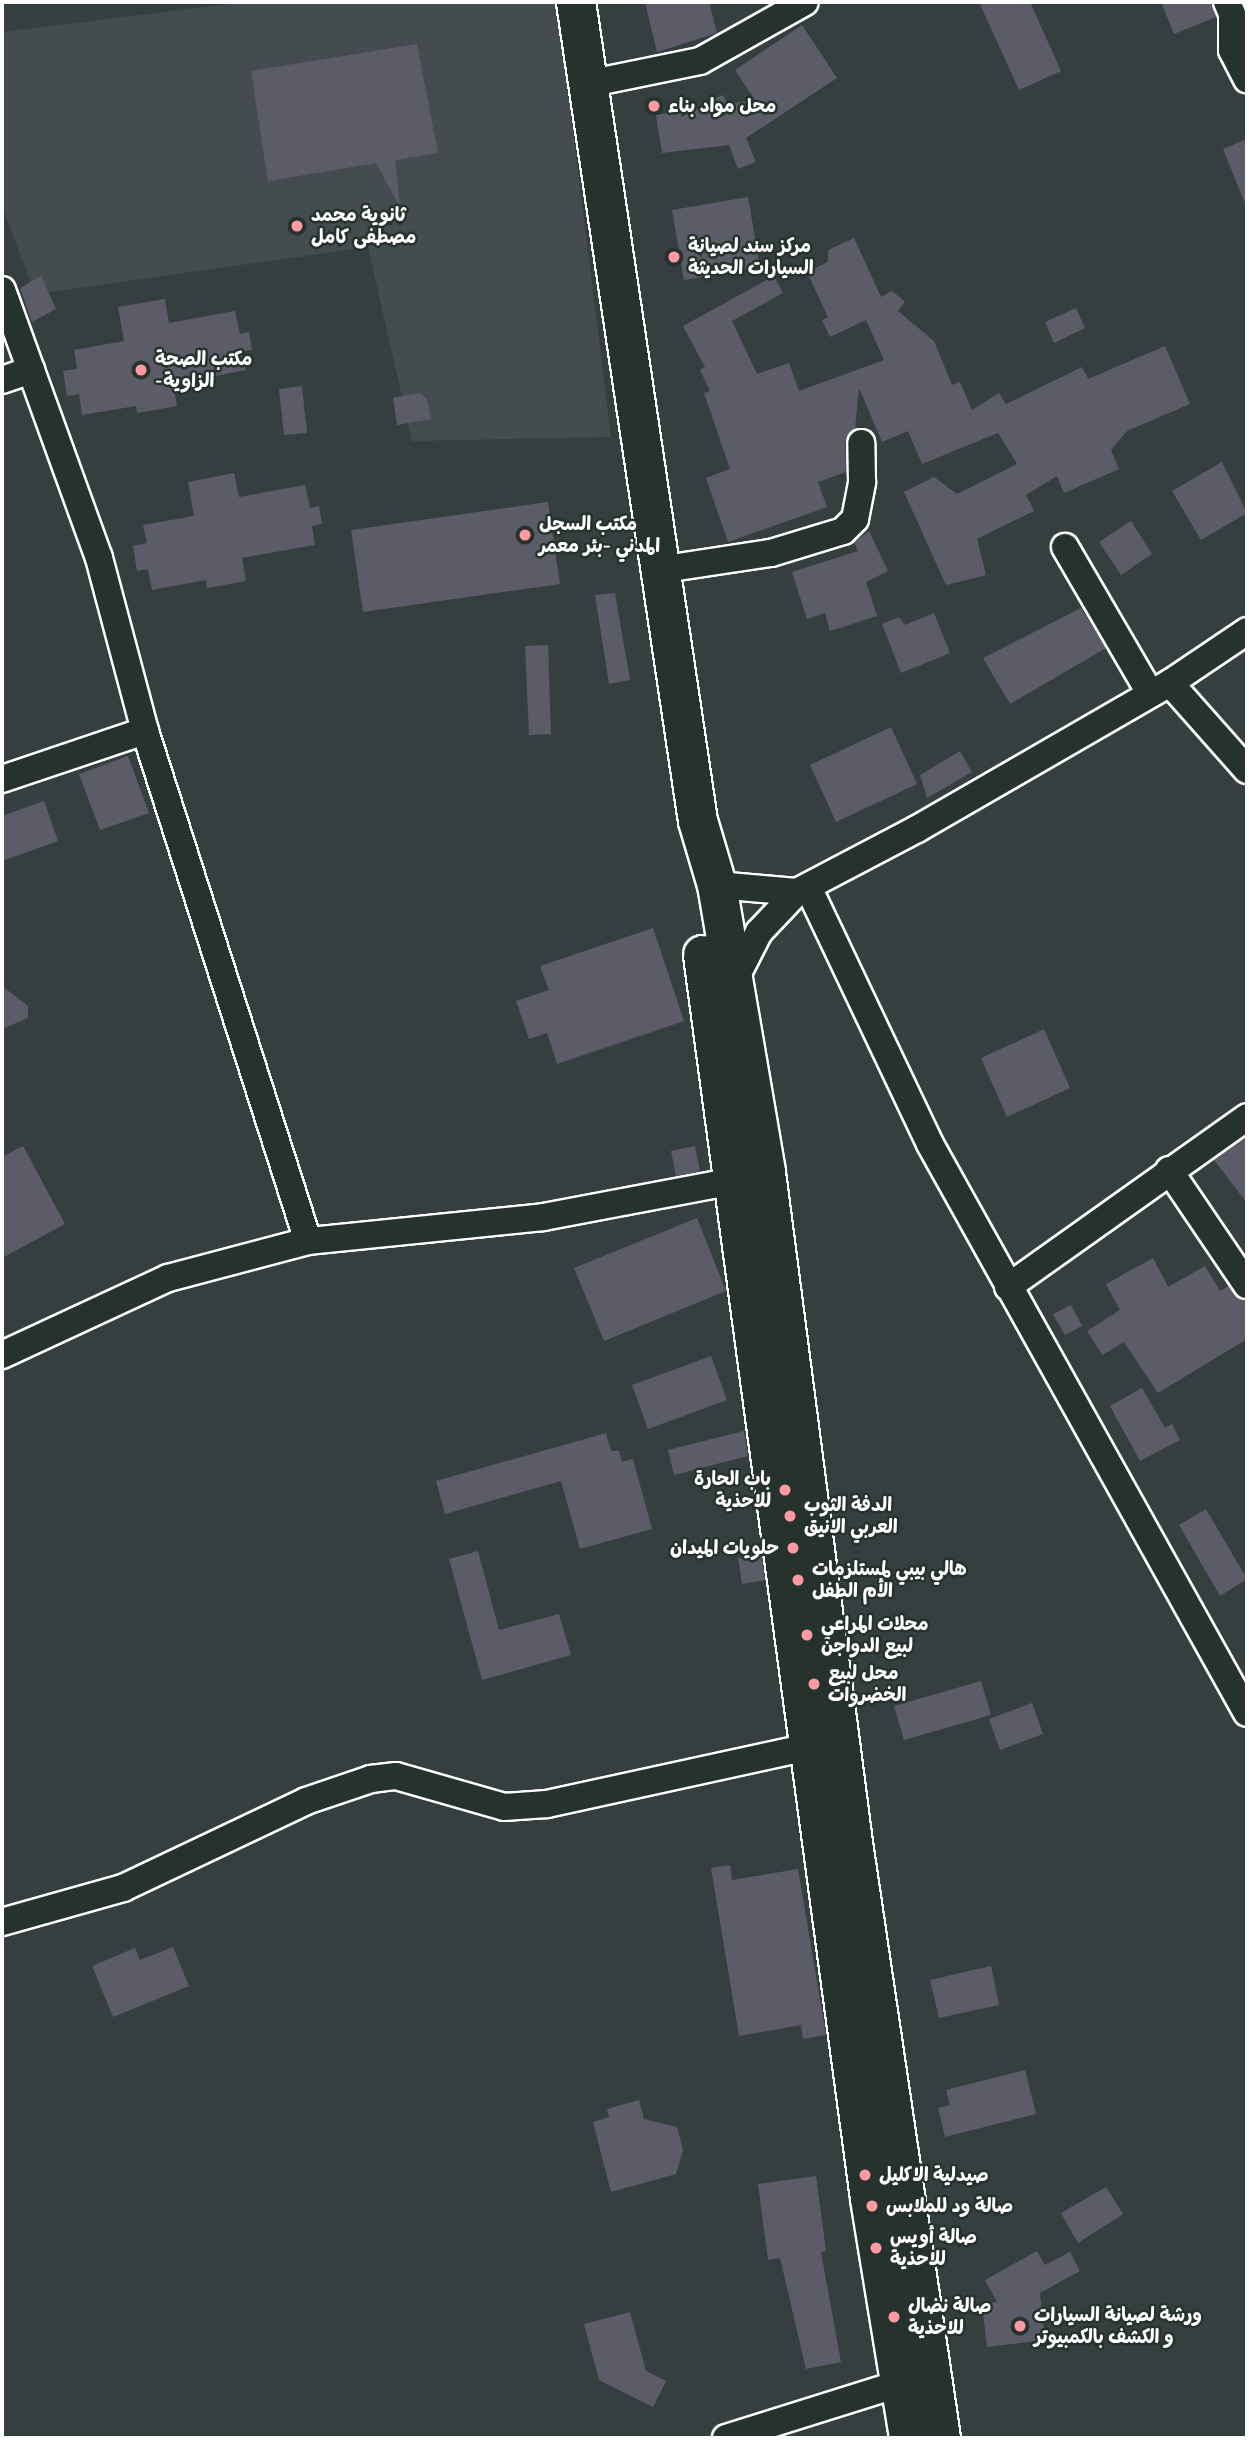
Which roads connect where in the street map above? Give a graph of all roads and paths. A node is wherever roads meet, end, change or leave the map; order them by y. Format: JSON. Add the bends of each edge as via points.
{"nodes":[{"id":1,"x":576,"y":2,"type":"edge"},
{"id":2,"x":806,"y":2,"type":"edge"},
{"id":3,"x":1227,"y":2,"type":"edge"},
{"id":4,"x":1247,"y":79,"type":"edge"},
{"id":5,"x":586,"y":85,"type":"junction"},
{"id":6,"x":2,"y":290,"type":"edge"},
{"id":7,"x":31,"y":370,"type":"junction"},
{"id":8,"x":2,"y":380,"type":"edge"},
{"id":9,"x":861,"y":443,"type":"dead end"},
{"id":10,"x":1065,"y":547,"type":"dead end"},
{"id":11,"x":659,"y":570,"type":"junction"},
{"id":12,"x":1247,"y":631,"type":"edge"},
{"id":13,"x":1160,"y":688,"type":"junction"},
{"id":14,"x":145,"y":731,"type":"junction"},
{"id":15,"x":1247,"y":770,"type":"edge"},
{"id":16,"x":2,"y":779,"type":"edge"},
{"id":17,"x":698,"y":821,"type":"junction"},
{"id":18,"x":717,"y":885,"type":"junction"},
{"id":19,"x":802,"y":889,"type":"junction"},
{"id":20,"x":733,"y":982,"type":"junction"},
{"id":21,"x":1247,"y":1117,"type":"edge"},
{"id":22,"x":1169,"y":1170,"type":"junction"},
{"id":23,"x":750,"y":1178,"type":"junction"},
{"id":24,"x":308,"y":1241,"type":"junction"},
{"id":25,"x":1247,"y":1285,"type":"edge"},
{"id":26,"x":1008,"y":1287,"type":"junction"},
{"id":27,"x":2,"y":1355,"type":"edge"},
{"id":28,"x":785,"y":1446,"type":"junction"},
{"id":29,"x":1247,"y":1713,"type":"edge"},
{"id":30,"x":809,"y":1747,"type":"junction"},
{"id":31,"x":2,"y":1922,"type":"edge"},
{"id":32,"x":901,"y":2383,"type":"junction"},
{"id":33,"x":729,"y":2438,"type":"edge"},
{"id":34,"x":909,"y":2438,"type":"edge"},
{"id":35,"x":941,"y":2438,"type":"edge"}],
"edges":[{"from":1,"to":5,"type":"highway"},
{"from":2,"to":5,"type":"street","via":[[700,61]]},
{"from":3,"to":4,"type":"street","via":[[1233,14],[1232,50]]},
{"from":5,"to":11,"type":"highway"},
{"from":6,"to":7,"type":"street"},
{"from":7,"to":8,"type":"street"},
{"from":7,"to":14,"type":"street","via":[[99,558]]},
{"from":9,"to":11,"type":"street","via":[[862,482],[855,519],[843,531],[771,553]]},
{"from":10,"to":13,"type":"street"},
{"from":11,"to":17,"type":"highway"},
{"from":12,"to":13,"type":"street"},
{"from":13,"to":15,"type":"street"},
{"from":13,"to":19,"type":"street"},
{"from":14,"to":16,"type":"street"},
{"from":14,"to":24,"type":"street"},
{"from":17,"to":18,"type":"highway"},
{"from":17,"to":23,"type":"highway","via":[[695,893]]},
{"from":18,"to":19,"type":"street"},
{"from":18,"to":20,"type":"highway"},
{"from":19,"to":20,"type":"street","via":[[759,932]]},
{"from":19,"to":26,"type":"street"},
{"from":20,"to":23,"type":"highway"},
{"from":21,"to":22,"type":"street"},
{"from":22,"to":25,"type":"street"},
{"from":22,"to":26,"type":"street"},
{"from":23,"to":24,"type":"street","via":[[543,1217]]},
{"from":23,"to":28,"type":"highway"},
{"from":24,"to":27,"type":"street","via":[[168,1278]]},
{"from":26,"to":29,"type":"street"},
{"from":28,"to":30,"type":"highway"},
{"from":28,"to":35,"type":"highway","via":[[853,1843]]},
{"from":30,"to":31,"type":"street","via":[[547,1804],[504,1807],[396,1776],[370,1779],[306,1801],[123,1888]]},
{"from":30,"to":32,"type":"highway","via":[[870,2199]]},
{"from":32,"to":33,"type":"street"},
{"from":32,"to":34,"type":"highway"}]}
